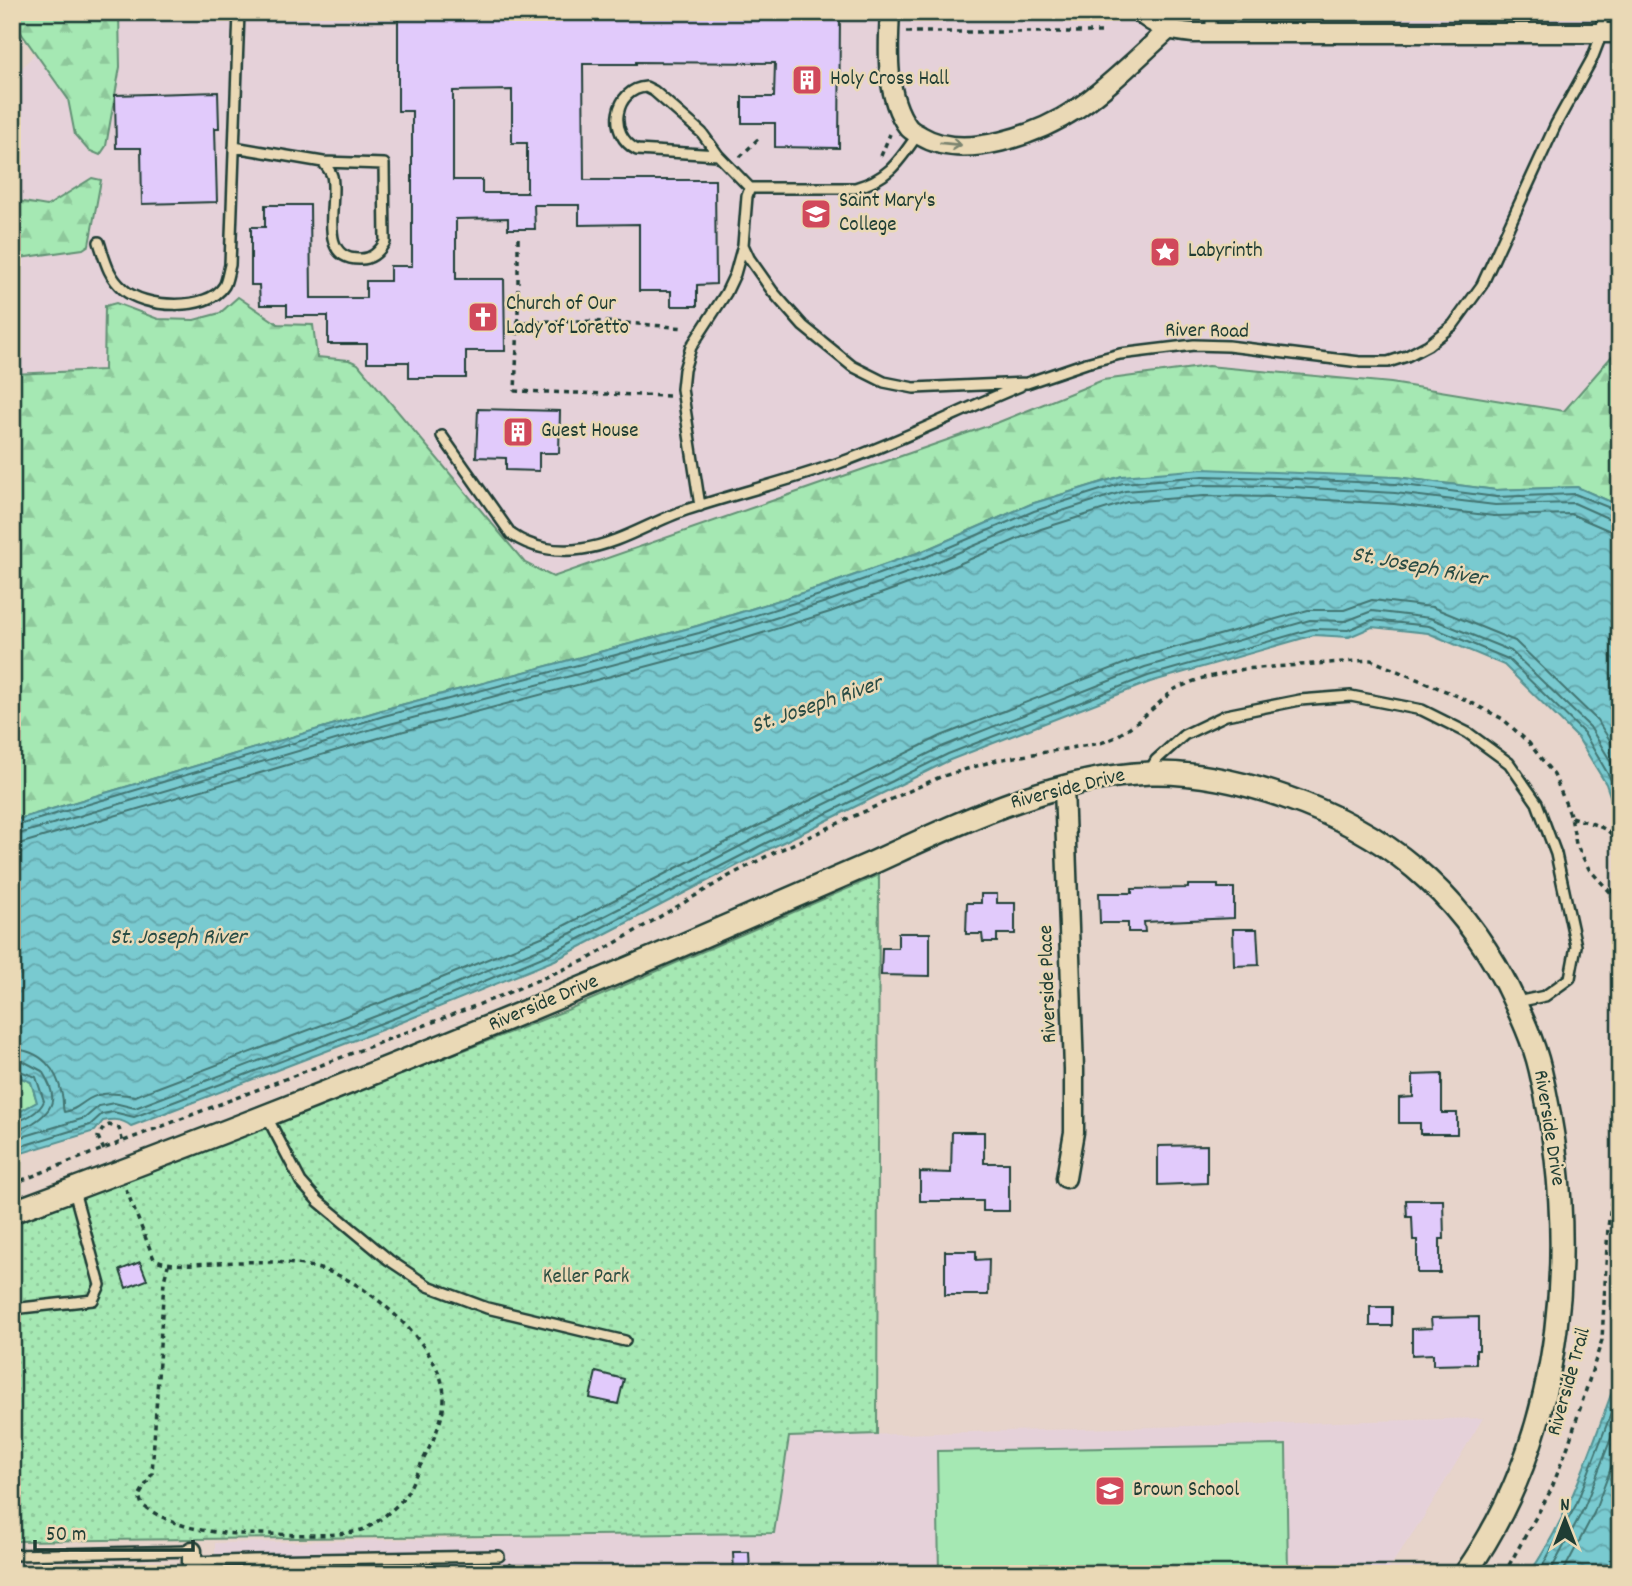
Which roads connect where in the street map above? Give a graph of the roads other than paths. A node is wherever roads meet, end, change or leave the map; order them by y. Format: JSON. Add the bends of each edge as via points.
{"nodes":[{"id":1,"x":239,"y":12,"type":"edge"},
{"id":2,"x":890,"y":12,"type":"edge"},
{"id":3,"x":1139,"y":12,"type":"edge"},
{"id":4,"x":1210,"y":12,"type":"edge"},
{"id":5,"x":1602,"y":12,"type":"edge"},
{"id":6,"x":1167,"y":31,"type":"junction"},
{"id":7,"x":1211,"y":33,"type":"junction"},
{"id":8,"x":1611,"y":33,"type":"edge"},
{"id":9,"x":918,"y":134,"type":"junction"},
{"id":10,"x":234,"y":147,"type":"junction"},
{"id":11,"x":718,"y":155,"type":"junction"},
{"id":12,"x":323,"y":162,"type":"junction"},
{"id":13,"x":750,"y":188,"type":"junction"},
{"id":14,"x":99,"y":242,"type":"dead end"},
{"id":15,"x":743,"y":245,"type":"junction"},
{"id":16,"x":1027,"y":383,"type":"junction"},
{"id":17,"x":442,"y":436,"type":"dead end"},
{"id":18,"x":700,"y":506,"type":"junction"},
{"id":19,"x":1149,"y":773,"type":"junction"},
{"id":20,"x":1064,"y":787,"type":"junction"},
{"id":21,"x":1515,"y":1003,"type":"junction"},
{"id":22,"x":266,"y":1115,"type":"junction"},
{"id":23,"x":1066,"y":1178,"type":"dead end"},
{"id":24,"x":73,"y":1189,"type":"junction"},
{"id":25,"x":12,"y":1212,"type":"edge"},
{"id":26,"x":12,"y":1309,"type":"edge"},
{"id":27,"x":625,"y":1341,"type":"dead end"},
{"id":28,"x":12,"y":1555,"type":"edge"},
{"id":29,"x":499,"y":1556,"type":"dead end"},
{"id":30,"x":253,"y":1560,"type":"junction"},
{"id":31,"x":192,"y":1562,"type":"edge"},
{"id":32,"x":253,"y":1574,"type":"edge"},
{"id":33,"x":1465,"y":1574,"type":"edge"}],
"edges":[{"from":1,"to":10,"type":"lane"},
{"from":2,"to":9,"type":"street","via":[[891,83],[898,109]]},
{"from":3,"to":6,"type":"street"},
{"from":4,"to":7,"type":"lane"},
{"from":5,"to":8,"type":"lane"},
{"from":6,"to":7,"type":"street"},
{"from":9,"to":6,"type":"street","one_way":true,"via":[[931,142],[957,146],[993,143],[1030,132],[1089,100]]},
{"from":7,"to":8,"type":"street"},
{"from":8,"to":16,"type":"lane","name":"River Road","via":[[1556,124],[1482,285],[1453,325],[1428,345],[1388,362],[1228,346],[1161,348],[1086,363]]},
{"from":9,"to":13,"type":"lane","via":[[897,163],[872,184],[830,189]]},
{"from":10,"to":12,"type":"lane"},
{"from":10,"to":14,"type":"lane","via":[[230,265],[223,287],[213,295],[202,302],[164,304],[125,292],[109,275]]},
{"from":11,"to":11,"type":"lane","via":[[702,133],[654,91],[646,87],[629,93],[617,123],[626,144],[637,150]]},
{"from":11,"to":13,"type":"lane"},
{"from":12,"to":12,"type":"lane","via":[[384,164],[385,242],[368,258],[347,257],[332,239],[332,175]]},
{"from":13,"to":15,"type":"lane"},
{"from":15,"to":16,"type":"lane","name":"River Road","via":[[788,309],[830,350],[884,382],[914,388]]},
{"from":15,"to":18,"type":"lane","via":[[735,274],[691,347],[684,370]]},
{"from":16,"to":18,"type":"lane","via":[[840,463]]},
{"from":17,"to":18,"type":"lane","via":[[511,534],[540,548],[581,550]]},
{"from":19,"to":20,"type":"street","name":"Riverside Drive"},
{"from":19,"to":21,"type":"street","name":"Riverside Drive","via":[[1215,778],[1263,789],[1377,839],[1410,864],[1469,922]]},
{"from":19,"to":21,"type":"lane","via":[[1184,734],[1226,715],[1300,700],[1351,695],[1422,710],[1468,733],[1509,763],[1536,803],[1556,854],[1576,946],[1570,978],[1545,996]]},
{"from":20,"to":22,"type":"street","name":"Riverside Drive","via":[[966,820],[526,1012]]},
{"from":20,"to":23,"type":"street","name":"Riverside Place","via":[[1074,1107]]},
{"from":21,"to":33,"type":"street","name":"Riverside Drive","via":[[1536,1055],[1547,1100],[1557,1181],[1559,1291],[1553,1349],[1532,1441],[1497,1520]]},
{"from":22,"to":24,"type":"street","name":"Riverside Drive"},
{"from":22,"to":27,"type":"lane","via":[[300,1182],[390,1260],[428,1286],[487,1308]]},
{"from":24,"to":25,"type":"street","name":"Riverside Drive"},
{"from":24,"to":26,"type":"lane","via":[[100,1285],[93,1300]]},
{"from":28,"to":31,"type":"lane"},
{"from":29,"to":30,"type":"lane"},
{"from":30,"to":31,"type":"lane"},
{"from":30,"to":32,"type":"lane"}]}
